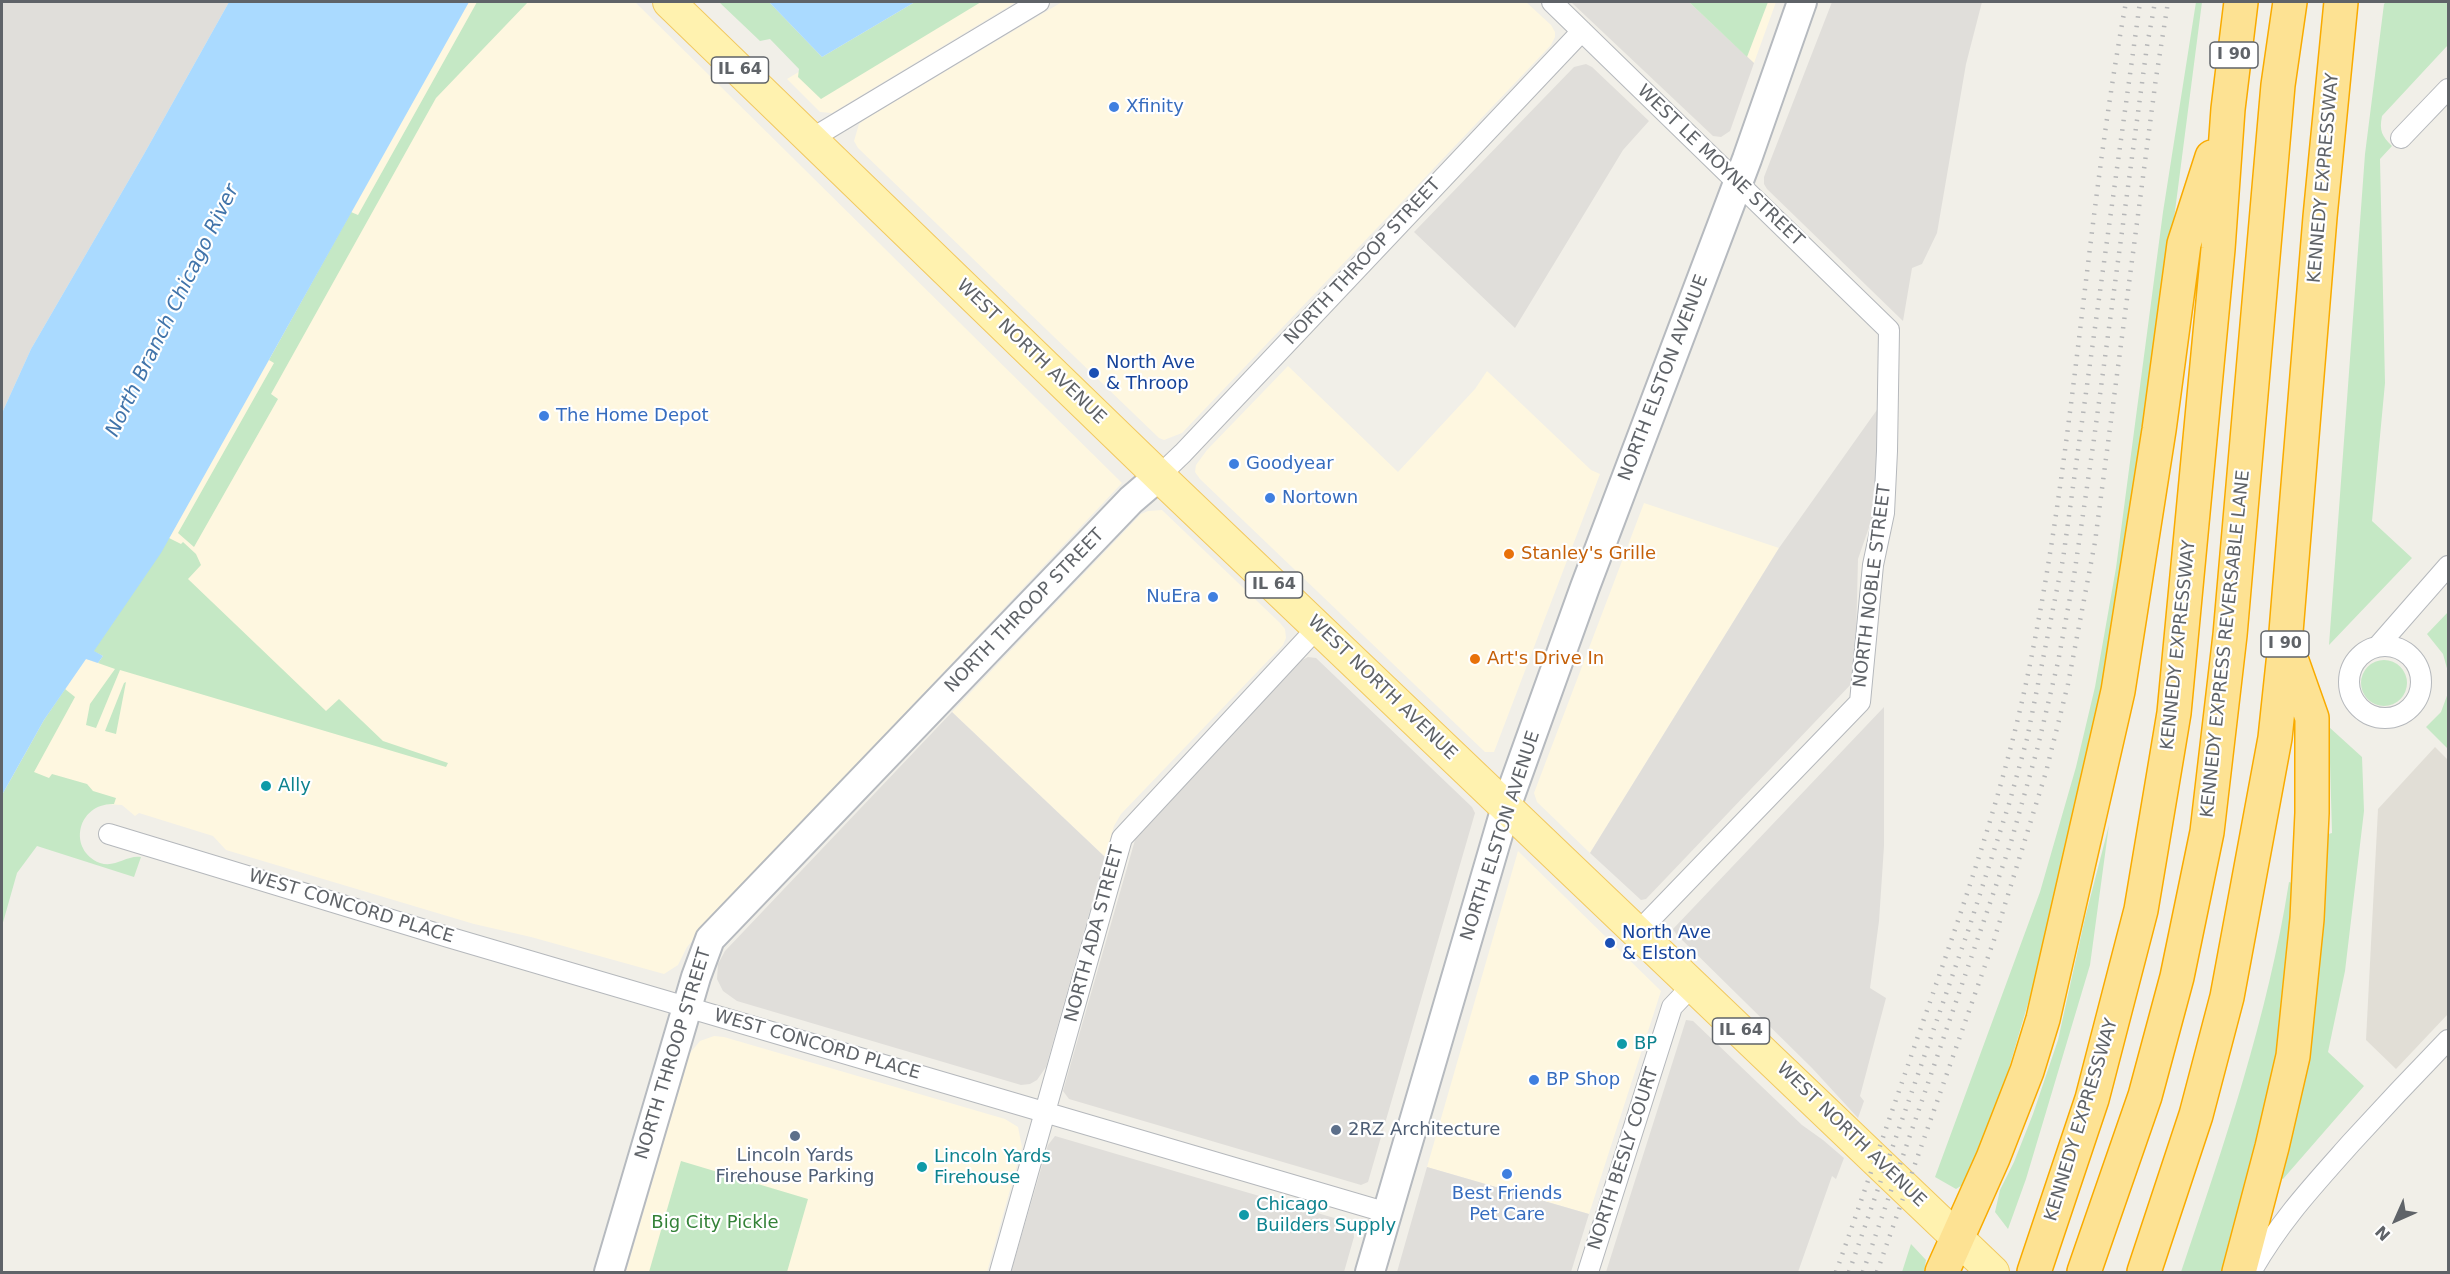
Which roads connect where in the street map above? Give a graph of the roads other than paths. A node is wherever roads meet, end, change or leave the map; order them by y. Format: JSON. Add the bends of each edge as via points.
{"nodes":[{"id":1,"x":669,"y":2,"type":"edge"},
{"id":2,"x":1039,"y":2,"type":"edge"},
{"id":3,"x":1552,"y":2,"type":"edge"},
{"id":4,"x":1802,"y":2,"type":"edge"},
{"id":5,"x":2241,"y":2,"type":"edge"},
{"id":6,"x":2290,"y":2,"type":"edge"},
{"id":7,"x":2341,"y":2,"type":"edge"},
{"id":8,"x":1582,"y":31,"type":"junction"},
{"id":9,"x":2448,"y":89,"type":"edge"},
{"id":10,"x":2228,"y":109,"type":"junction"},
{"id":11,"x":2402,"y":138,"type":"dead end"},
{"id":12,"x":811,"y":139,"type":"junction"},
{"id":13,"x":1738,"y":183,"type":"junction"},
{"id":14,"x":1889,"y":330,"type":"joint"},
{"id":15,"x":1159,"y":476,"type":"junction"},
{"id":16,"x":2448,"y":566,"type":"edge"},
{"id":17,"x":1318,"y":627,"type":"junction"},
{"id":18,"x":2285,"y":644,"type":"junction"},
{"id":19,"x":2378,"y":646,"type":"dead end"},
{"id":20,"x":1506,"y":807,"type":"junction"},
{"id":21,"x":109,"y":834,"type":"dead end"},
{"id":22,"x":1638,"y":932,"type":"junction"},
{"id":23,"x":1693,"y":985,"type":"junction"},
{"id":24,"x":687,"y":1007,"type":"junction"},
{"id":25,"x":2448,"y":1040,"type":"edge"},
{"id":26,"x":1046,"y":1112,"type":"junction"},
{"id":27,"x":1388,"y":1213,"type":"junction"},
{"id":28,"x":1958,"y":1239,"type":"junction"},
{"id":29,"x":2089,"y":1259,"type":"edge"},
{"id":30,"x":609,"y":1272,"type":"edge"},
{"id":31,"x":1000,"y":1272,"type":"edge"},
{"id":32,"x":1370,"y":1272,"type":"edge"},
{"id":33,"x":1588,"y":1272,"type":"edge"},
{"id":34,"x":1942,"y":1272,"type":"edge"},
{"id":35,"x":1993,"y":1272,"type":"edge"},
{"id":36,"x":2034,"y":1272,"type":"edge"},
{"id":37,"x":2144,"y":1272,"type":"edge"},
{"id":38,"x":2239,"y":1272,"type":"edge"},
{"id":39,"x":2251,"y":1272,"type":"edge"}],
"edges":[{"from":1,"to":12,"type":"main road","name":"WEST NORTH AVENUE","number":"IL 64"},
{"from":2,"to":12,"type":"street"},
{"from":3,"to":8,"type":"street","name":"WEST LE MOYNE STREET"},
{"from":4,"to":13,"type":"main road","name":"NORTH ELSTON AVENUE"},
{"from":5,"to":10,"type":"highway","name":"KENNEDY EXPRESSWAY","number":"I 90"},
{"from":6,"to":29,"type":"highway","name":"KENNEDY EXPRESS REVERSABLE LANE","number":"I 90","via":[[2278,85],[2230,635],[2207,832],[2177,977],[2145,1096]]},
{"from":7,"to":18,"type":"highway","name":"KENNEDY EXPRESSWAY","number":"I 90","via":[[2319,217]]},
{"from":8,"to":13,"type":"street","name":"WEST LE MOYNE STREET"},
{"from":8,"to":15,"type":"street","name":"NORTH THROOP STREET"},
{"from":9,"to":11,"type":"street"},
{"from":10,"to":28,"type":"highway","via":[[2184,244],[2118,692],[2046,1008],[2027,1071]]},
{"from":10,"to":36,"type":"highway","name":"KENNEDY EXPRESSWAY","number":"I 90","via":[[2174,713],[2141,910],[2092,1099]]},
{"from":12,"to":15,"type":"main road","name":"WEST NORTH AVENUE","number":"IL 64"},
{"from":13,"to":14,"type":"street","name":"WEST LE MOYNE STREET"},
{"from":13,"to":20,"type":"main road","name":"NORTH ELSTON AVENUE"},
{"from":14,"to":22,"type":"street","name":"NORTH NOBLE STREET","via":[[1884,513],[1873,565],[1860,702]]},
{"from":15,"to":17,"type":"main road","name":"WEST NORTH AVENUE","number":"IL 64"},
{"from":15,"to":24,"type":"main road","name":"NORTH THROOP STREET","via":[[1131,500],[710,939]]},
{"from":16,"to":19,"type":"street"},
{"from":17,"to":20,"type":"main road","name":"WEST NORTH AVENUE","number":"IL 64"},
{"from":17,"to":26,"type":"street","name":"NORTH ADA STREET","via":[[1122,838]]},
{"from":18,"to":37,"type":"highway","name":"KENNEDY EXPRESSWAY","number":"I 90","via":[[2275,738],[2227,997],[2196,1116]]},
{"from":18,"to":38,"type":"highway","via":[[2312,718],[2307,919],[2293,1056]]},
{"from":20,"to":22,"type":"main road","name":"WEST NORTH AVENUE","number":"IL 64"},
{"from":20,"to":27,"type":"main road","name":"NORTH ELSTON AVENUE"},
{"from":21,"to":24,"type":"street","name":"WEST CONCORD PLACE"},
{"from":22,"to":23,"type":"main road","name":"WEST NORTH AVENUE","number":"IL 64"},
{"from":23,"to":28,"type":"main road","name":"WEST NORTH AVENUE","number":"IL 64"},
{"from":23,"to":33,"type":"street","name":"NORTH BESLY COURT","via":[[1672,1007]]},
{"from":24,"to":26,"type":"street","name":"WEST CONCORD PLACE"},
{"from":24,"to":30,"type":"main road","name":"NORTH THROOP STREET"},
{"from":25,"to":39,"type":"street","via":[[2298,1201]]},
{"from":26,"to":27,"type":"street","name":"WEST CONCORD PLACE"},
{"from":26,"to":31,"type":"street","name":"NORTH ADA STREET"},
{"from":27,"to":32,"type":"main road","name":"NORTH ELSTON AVENUE"},
{"from":28,"to":34,"type":"highway"},
{"from":28,"to":35,"type":"main road","name":"WEST NORTH AVENUE","number":"IL 64"}]}
